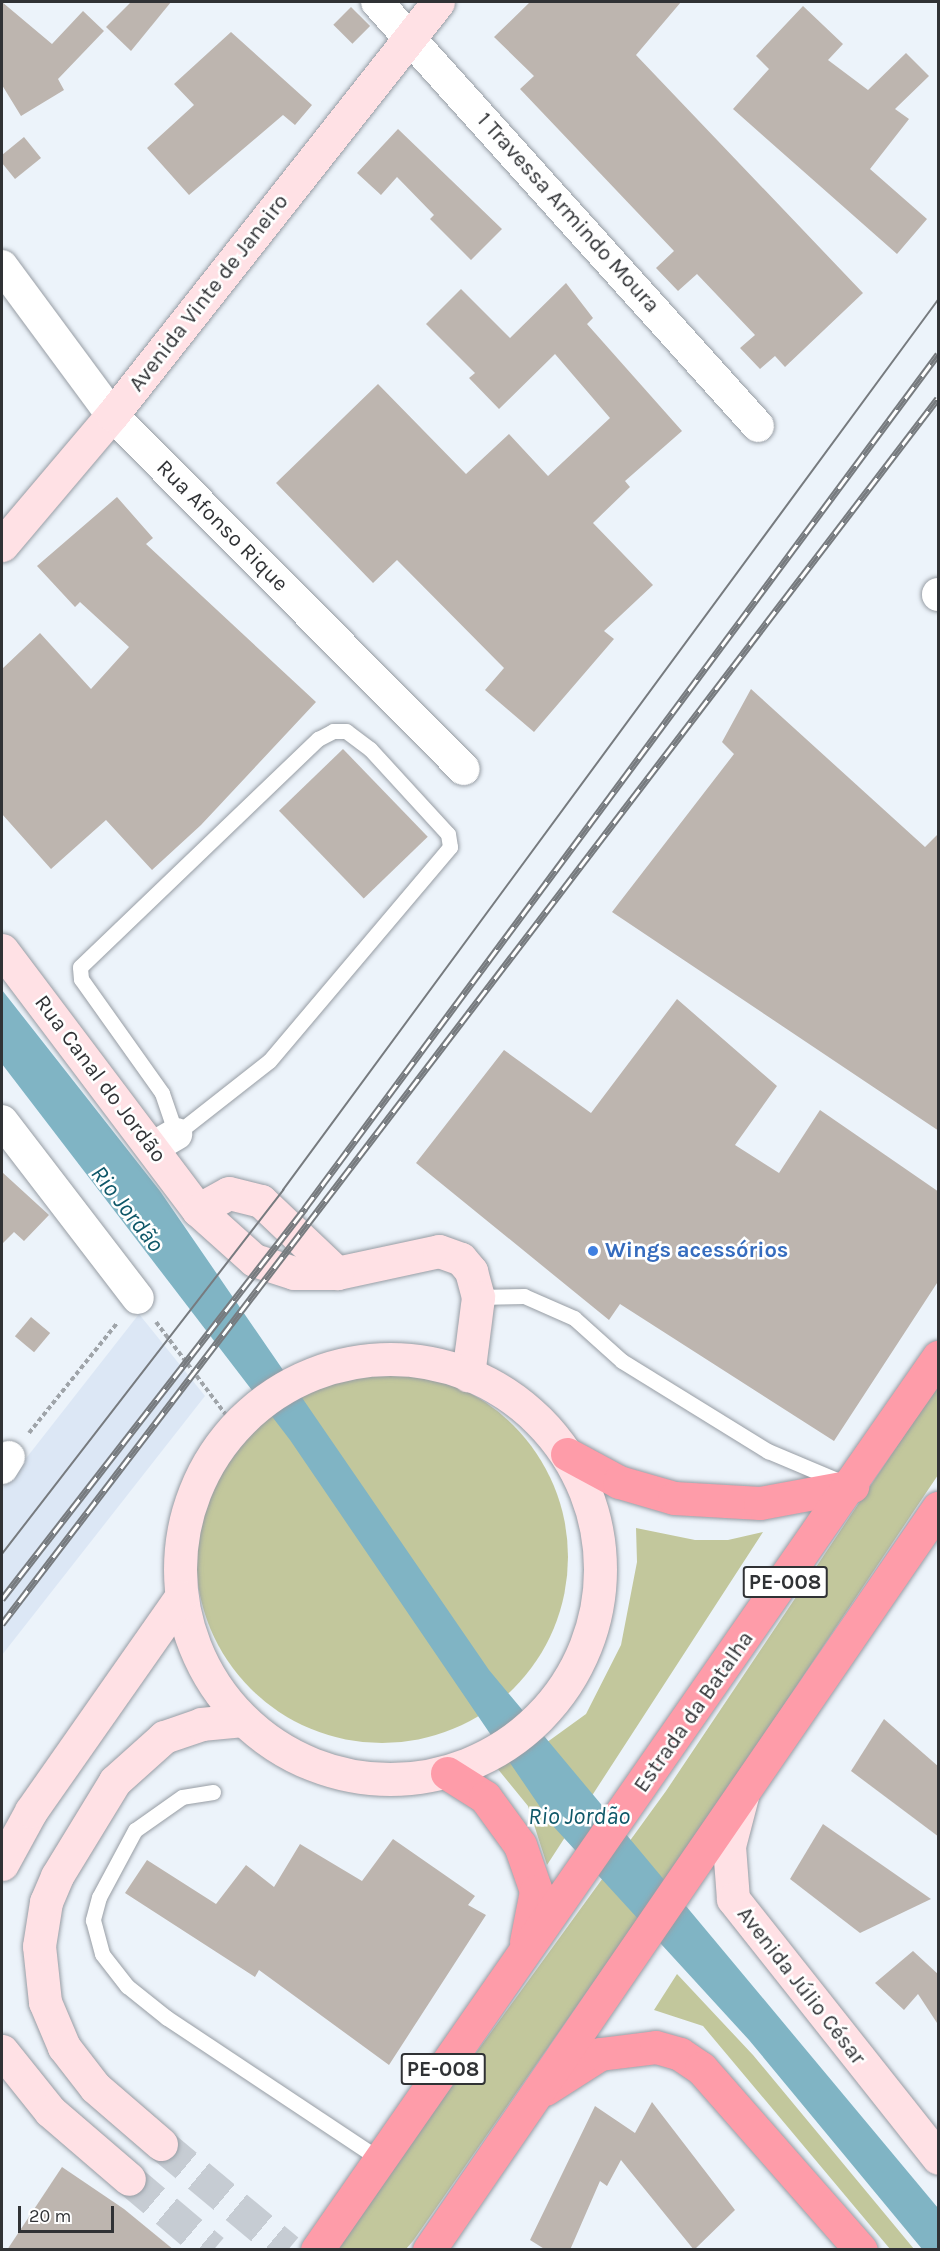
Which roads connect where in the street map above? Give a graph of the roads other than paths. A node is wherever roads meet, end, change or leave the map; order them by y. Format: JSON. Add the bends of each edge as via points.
{"nodes":[{"id":1,"x":377,"y":2,"type":"edge"},
{"id":2,"x":438,"y":2,"type":"edge"},
{"id":3,"x":411,"y":36,"type":"junction"},
{"id":4,"x":2,"y":266,"type":"edge"},
{"id":5,"x":112,"y":415,"type":"junction"},
{"id":6,"x":758,"y":426,"type":"dead end"},
{"id":7,"x":2,"y":545,"type":"edge"},
{"id":8,"x":463,"y":769,"type":"dead end"},
{"id":9,"x":2,"y":950,"type":"edge"},
{"id":10,"x":2,"y":1121,"type":"edge"},
{"id":11,"x":164,"y":1141,"type":"junction"},
{"id":12,"x":198,"y":1210,"type":"junction"},
{"id":13,"x":337,"y":1273,"type":"junction"},
{"id":14,"x":478,"y":1297,"type":"junction"},
{"id":15,"x":138,"y":1298,"type":"road end"},
{"id":16,"x":939,"y":1357,"type":"edge"},
{"id":17,"x":468,"y":1375,"type":"junction"},
{"id":18,"x":567,"y":1454,"type":"junction"},
{"id":19,"x":852,"y":1486,"type":"junction"},
{"id":20,"x":939,"y":1508,"type":"edge"},
{"id":21,"x":181,"y":1597,"type":"junction"},
{"id":22,"x":243,"y":1720,"type":"junction"},
{"id":23,"x":447,"y":1773,"type":"junction"},
{"id":24,"x":744,"y":1791,"type":"junction"},
{"id":25,"x":213,"y":1792,"type":"dead end"},
{"id":26,"x":2,"y":1864,"type":"edge"},
{"id":27,"x":524,"y":1952,"type":"junction"},
{"id":28,"x":2,"y":2051,"type":"edge"},
{"id":29,"x":525,"y":2105,"type":"junction"},
{"id":30,"x":161,"y":2144,"type":"tunnel mouth"},
{"id":31,"x":939,"y":2158,"type":"edge"},
{"id":32,"x":379,"y":2160,"type":"junction"},
{"id":33,"x":129,"y":2179,"type":"tunnel mouth"},
{"id":34,"x":317,"y":2250,"type":"edge"},
{"id":35,"x":429,"y":2250,"type":"edge"},
{"id":36,"x":861,"y":2250,"type":"edge"}],
"edges":[{"from":1,"to":3,"type":"street","name":"1 Travessa Armindo Moura"},
{"from":2,"to":3,"type":"main road","name":"Avenida Vinte de Janeiro"},
{"from":3,"to":5,"type":"main road","name":"Avenida Vinte de Janeiro"},
{"from":3,"to":6,"type":"street","name":"1 Travessa Armindo Moura"},
{"from":4,"to":5,"type":"street","name":"Rua Afonso Rique"},
{"from":5,"to":7,"type":"main road","name":"Avenida Vinte de Janeiro"},
{"from":5,"to":8,"type":"street","name":"Rua Afonso Rique"},
{"from":9,"to":11,"type":"main road","name":"Rua Canal do Jordão"},
{"from":10,"to":15,"type":"street"},
{"from":11,"to":11,"type":"lane","via":[[269,1061],[450,846],[448,834],[423,805],[346,731],[318,739],[80,967],[81,979],[162,1093]]},
{"from":11,"to":12,"type":"main road","name":"Rua Canal do Jordão"},
{"from":12,"to":13,"type":"main road","name":"Rua Canal do Jordão","via":[[254,1260],[294,1273]]},
{"from":12,"to":13,"type":"main road","via":[[229,1193],[261,1201]]},
{"from":13,"to":14,"type":"main road","name":"Rua Canal do Jordão","via":[[425,1254],[451,1253],[471,1270]]},
{"from":14,"to":17,"type":"main road","name":"Rua Canal do Jordão"},
{"from":14,"to":19,"type":"lane","via":[[524,1296],[574,1318],[622,1361],[768,1451]]},
{"from":16,"to":19,"type":"highway","name":"Estrada da Batalha","number":"PE-008"},
{"from":17,"to":18,"type":"main road","via":[[520,1403]]},
{"from":17,"to":21,"type":"main road","via":[[421,1361],[381,1359],[306,1376],[243,1419],[200,1476],[186,1515],[179,1556]]},
{"from":18,"to":19,"type":"highway","via":[[619,1482],[674,1498],[760,1503]]},
{"from":18,"to":23,"type":"main road","via":[[591,1506],[602,1562],[596,1619],[575,1673],[540,1718],[488,1757]]},
{"from":19,"to":27,"type":"highway","name":"Estrada da Batalha","number":"PE-008"},
{"from":20,"to":24,"type":"highway"},
{"from":21,"to":22,"type":"main road","via":[[198,1653],[214,1684]]},
{"from":21,"to":26,"type":"main road","via":[[31,1811]]},
{"from":22,"to":23,"type":"main road","via":[[287,1753],[339,1773],[393,1780]]},
{"from":22,"to":30,"type":"main road","via":[[201,1724],[164,1737],[115,1781],[57,1876],[46,1902],[39,1946],[45,2002],[64,2047],[95,2087]]},
{"from":23,"to":27,"type":"highway","via":[[485,1797],[520,1845],[536,1891]]},
{"from":24,"to":29,"type":"highway"},
{"from":24,"to":31,"type":"main road","name":"Avenida Júlio César","via":[[729,1846],[733,1899]]},
{"from":25,"to":32,"type":"lane","via":[[182,1797],[135,1830],[95,1912],[102,1954],[127,1986],[167,2018]]},
{"from":27,"to":32,"type":"highway","number":"PE-008"},
{"from":28,"to":33,"type":"main road","via":[[50,2111]]},
{"from":29,"to":35,"type":"highway"},
{"from":29,"to":36,"type":"highway","via":[[569,2071],[600,2054],[656,2047],[680,2054],[701,2068]]},
{"from":32,"to":34,"type":"highway","number":"PE-008"}]}
